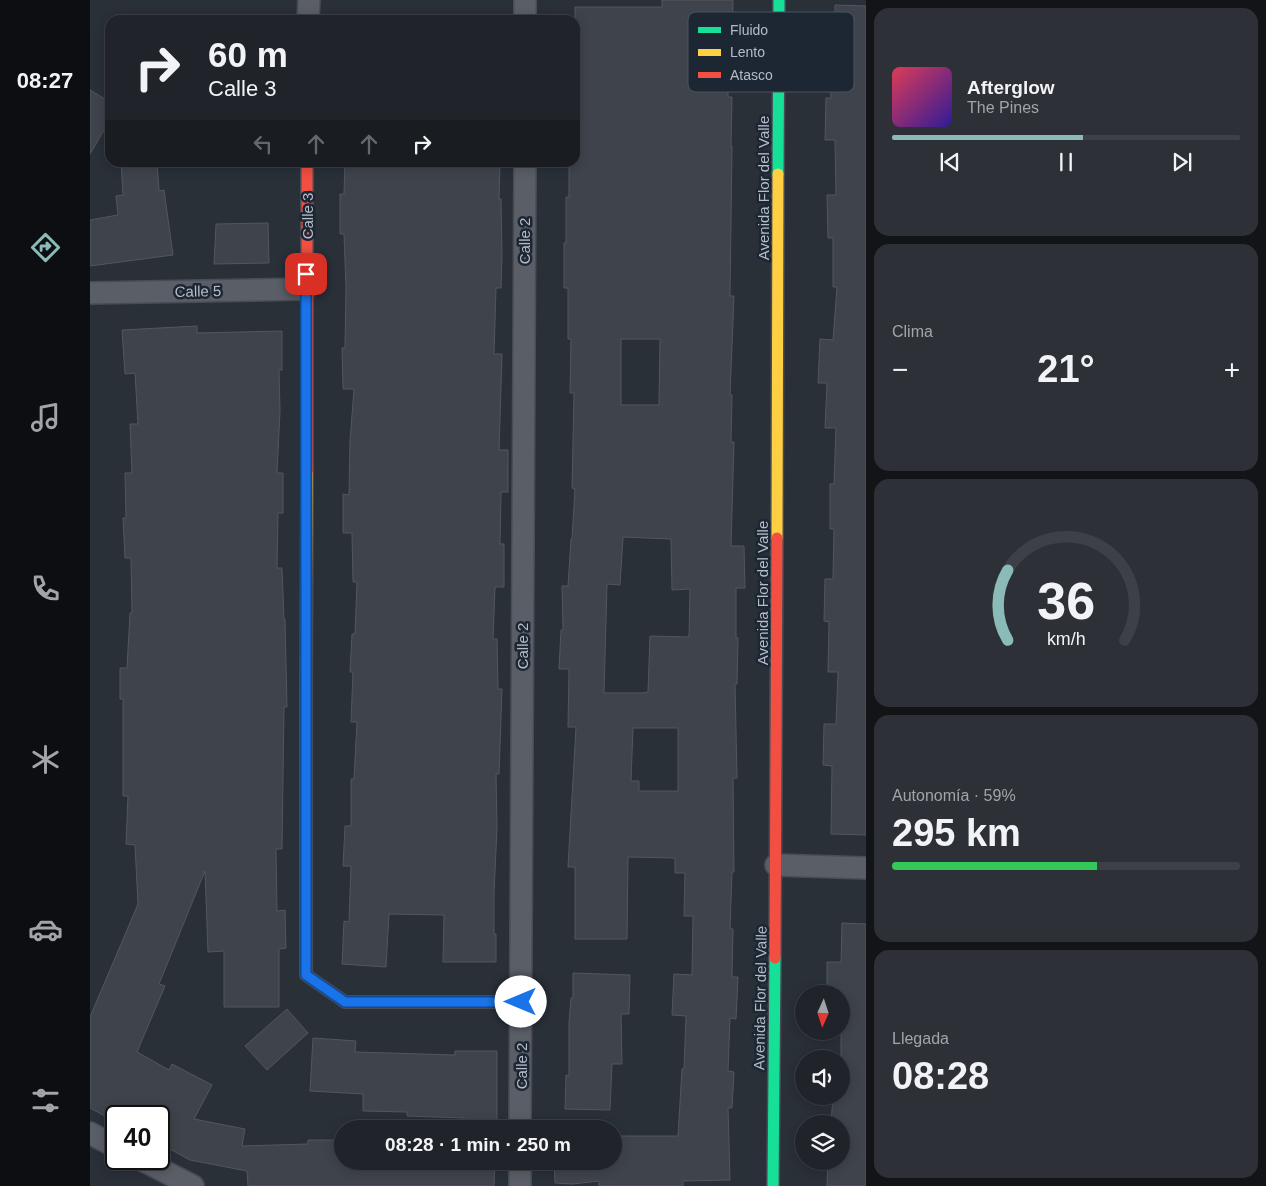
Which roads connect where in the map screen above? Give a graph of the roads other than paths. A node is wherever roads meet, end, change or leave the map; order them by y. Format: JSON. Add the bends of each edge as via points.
{"nodes":[{"id":1,"x":309,"y":0,"type":"edge"},
{"id":2,"x":526,"y":0,"type":"edge"},
{"id":3,"x":308,"y":15,"type":"edge"},
{"id":4,"x":525,"y":15,"type":"edge"},
{"id":5,"x":779,"y":92,"type":"edge"},
{"id":6,"x":307,"y":167,"type":"edge"},
{"id":7,"x":524,"y":167,"type":"edge"},
{"id":8,"x":306,"y":289,"type":"junction"},
{"id":9,"x":90,"y":293,"type":"edge"},
{"id":10,"x":776,"y":865,"type":"junction"},
{"id":11,"x":866,"y":868,"type":"edge"},
{"id":12,"x":521,"y":1002,"type":"junction"},
{"id":13,"x":520,"y":1120,"type":"edge"},
{"id":14,"x":90,"y":1133,"type":"edge"},
{"id":15,"x":105,"y":1141,"type":"edge"},
{"id":16,"x":162,"y":1170,"type":"edge"},
{"id":17,"x":520,"y":1170,"type":"edge"},
{"id":18,"x":193,"y":1186,"type":"edge"},
{"id":19,"x":520,"y":1186,"type":"edge"},
{"id":20,"x":773,"y":1186,"type":"edge"}],
"edges":[{"from":1,"to":3,"type":"street"},
{"from":2,"to":4,"type":"street"},
{"from":5,"to":10,"type":"street","name":"Avenida Flor del Valle"},
{"from":6,"to":8,"type":"street","name":"Calle 3"},
{"from":7,"to":12,"type":"street","name":"Calle 2"},
{"from":8,"to":9,"type":"street","name":"Calle 5"},
{"from":8,"to":12,"type":"street","name":"Calle 3","via":[[306,975],[345,1002]]},
{"from":10,"to":11,"type":"street"},
{"from":10,"to":20,"type":"street","name":"Avenida Flor del Valle"},
{"from":12,"to":13,"type":"street","name":"Calle 2"},
{"from":14,"to":15,"type":"street"},
{"from":16,"to":18,"type":"street"},
{"from":17,"to":19,"type":"street"}]}
